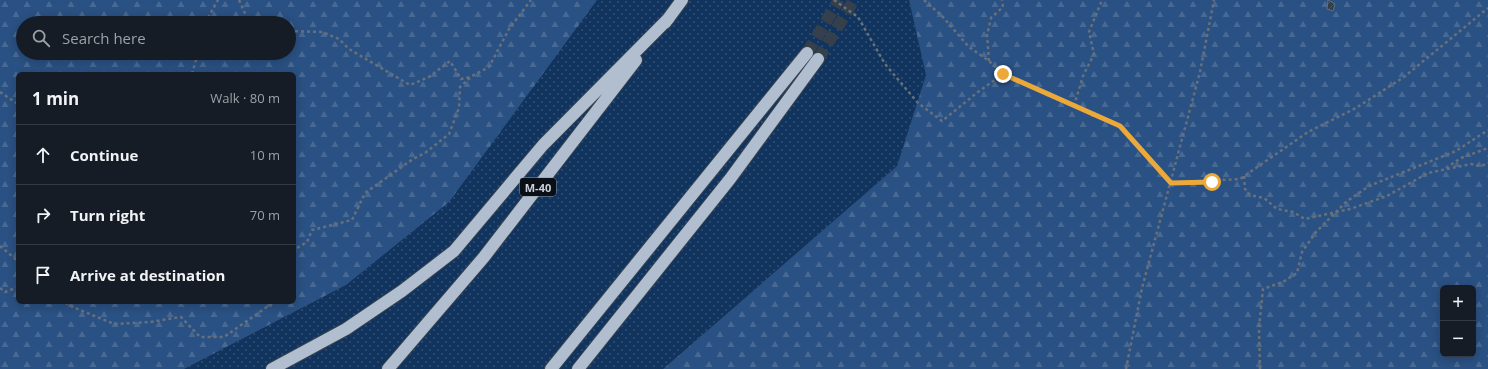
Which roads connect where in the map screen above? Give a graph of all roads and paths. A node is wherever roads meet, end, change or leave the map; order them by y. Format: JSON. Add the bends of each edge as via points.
{"nodes":[{"id":1,"x":218,"y":0,"type":"edge"},
{"id":2,"x":239,"y":0,"type":"edge"},
{"id":3,"x":531,"y":0,"type":"edge"},
{"id":4,"x":682,"y":0,"type":"edge"},
{"id":5,"x":834,"y":0,"type":"edge"},
{"id":6,"x":924,"y":0,"type":"edge"},
{"id":7,"x":1002,"y":0,"type":"edge"},
{"id":8,"x":1102,"y":0,"type":"edge"},
{"id":9,"x":1214,"y":0,"type":"edge"},
{"id":10,"x":1488,"y":8,"type":"edge"},
{"id":11,"x":207,"y":16,"type":"edge"},
{"id":12,"x":246,"y":16,"type":"edge"},
{"id":13,"x":669,"y":18,"type":"junction"},
{"id":14,"x":296,"y":31,"type":"edge"},
{"id":15,"x":807,"y":53,"type":"tunnel mouth"},
{"id":16,"x":818,"y":59,"type":"tunnel mouth"},
{"id":17,"x":196,"y":60,"type":"edge"},
{"id":18,"x":989,"y":61,"type":"junction"},
{"id":19,"x":193,"y":72,"type":"edge"},
{"id":20,"x":1003,"y":74,"type":"junction"},
{"id":21,"x":472,"y":76,"type":"junction"},
{"id":22,"x":0,"y":92,"type":"edge"},
{"id":23,"x":16,"y":103,"type":"edge"},
{"id":24,"x":1074,"y":106,"type":"junction"},
{"id":25,"x":1488,"y":130,"type":"edge"},
{"id":26,"x":1488,"y":148,"type":"edge"},
{"id":27,"x":1488,"y":162,"type":"edge"},
{"id":28,"x":1444,"y":170,"type":"junction"},
{"id":29,"x":1244,"y":176,"type":"junction"},
{"id":30,"x":1171,"y":183,"type":"junction"},
{"id":31,"x":1337,"y":212,"type":"junction"},
{"id":32,"x":0,"y":246,"type":"edge"},
{"id":33,"x":296,"y":250,"type":"edge"},
{"id":34,"x":16,"y":259,"type":"edge"},
{"id":35,"x":0,"y":288,"type":"edge"},
{"id":36,"x":16,"y":288,"type":"edge"},
{"id":37,"x":67,"y":304,"type":"edge"},
{"id":38,"x":271,"y":304,"type":"edge"},
{"id":39,"x":272,"y":369,"type":"edge"},
{"id":40,"x":388,"y":369,"type":"edge"},
{"id":41,"x":550,"y":369,"type":"edge"},
{"id":42,"x":578,"y":369,"type":"edge"},
{"id":43,"x":1126,"y":369,"type":"edge"},
{"id":44,"x":1260,"y":369,"type":"edge"}],
"edges":[{"from":1,"to":11,"type":"path"},
{"from":2,"to":12,"type":"path"},
{"from":3,"to":21,"type":"path","via":[[509,29],[489,67]]},
{"from":4,"to":13,"type":"highway","number":"M-40"},
{"from":5,"to":20,"type":"path","via":[[858,17],[885,64],[918,103],[942,121]]},
{"from":6,"to":18,"type":"path","via":[[969,47]]},
{"from":7,"to":18,"type":"path","via":[[1003,7],[991,18],[988,36]]},
{"from":8,"to":24,"type":"path","via":[[1089,32],[1094,54],[1083,76]]},
{"from":9,"to":30,"type":"path","via":[[1200,72]]},
{"from":10,"to":29,"type":"path","via":[[1404,77],[1356,108],[1308,132]]},
{"from":13,"to":39,"type":"highway","via":[[543,145],[454,251],[346,329]]},
{"from":13,"to":40,"type":"highway","number":"M-40","via":[[484,257]]},
{"from":14,"to":21,"type":"path","via":[[322,32],[338,39],[349,49],[410,85],[429,77],[450,61],[461,79]]},
{"from":15,"to":41,"type":"highway"},
{"from":16,"to":42,"type":"highway","via":[[730,179]]},
{"from":17,"to":19,"type":"path"},
{"from":18,"to":20,"type":"path"},
{"from":20,"to":24,"type":"path"},
{"from":21,"to":33,"type":"path","via":[[460,86],[459,108],[448,134],[366,193],[352,220],[312,230],[306,242]]},
{"from":22,"to":23,"type":"path"},
{"from":24,"to":30,"type":"path","via":[[1120,126]]},
{"from":25,"to":31,"type":"path","via":[[1456,151],[1369,186],[1346,202]]},
{"from":26,"to":28,"type":"path","via":[[1461,158]]},
{"from":27,"to":28,"type":"path","via":[[1481,166],[1472,164]]},
{"from":28,"to":31,"type":"path","via":[[1428,173],[1387,196]]},
{"from":29,"to":30,"type":"path","via":[[1226,181]]},
{"from":29,"to":31,"type":"path","via":[[1245,189],[1250,195],[1264,198],[1277,209],[1292,212],[1305,219]]},
{"from":30,"to":43,"type":"path","via":[[1142,288]]},
{"from":31,"to":44,"type":"path","via":[[1316,232],[1302,252],[1298,273],[1263,289],[1259,328]]},
{"from":32,"to":34,"type":"path"},
{"from":35,"to":36,"type":"path","via":[[5,292]]},
{"from":37,"to":38,"type":"path","via":[[114,324],[180,317],[200,338],[224,337]]}]}
